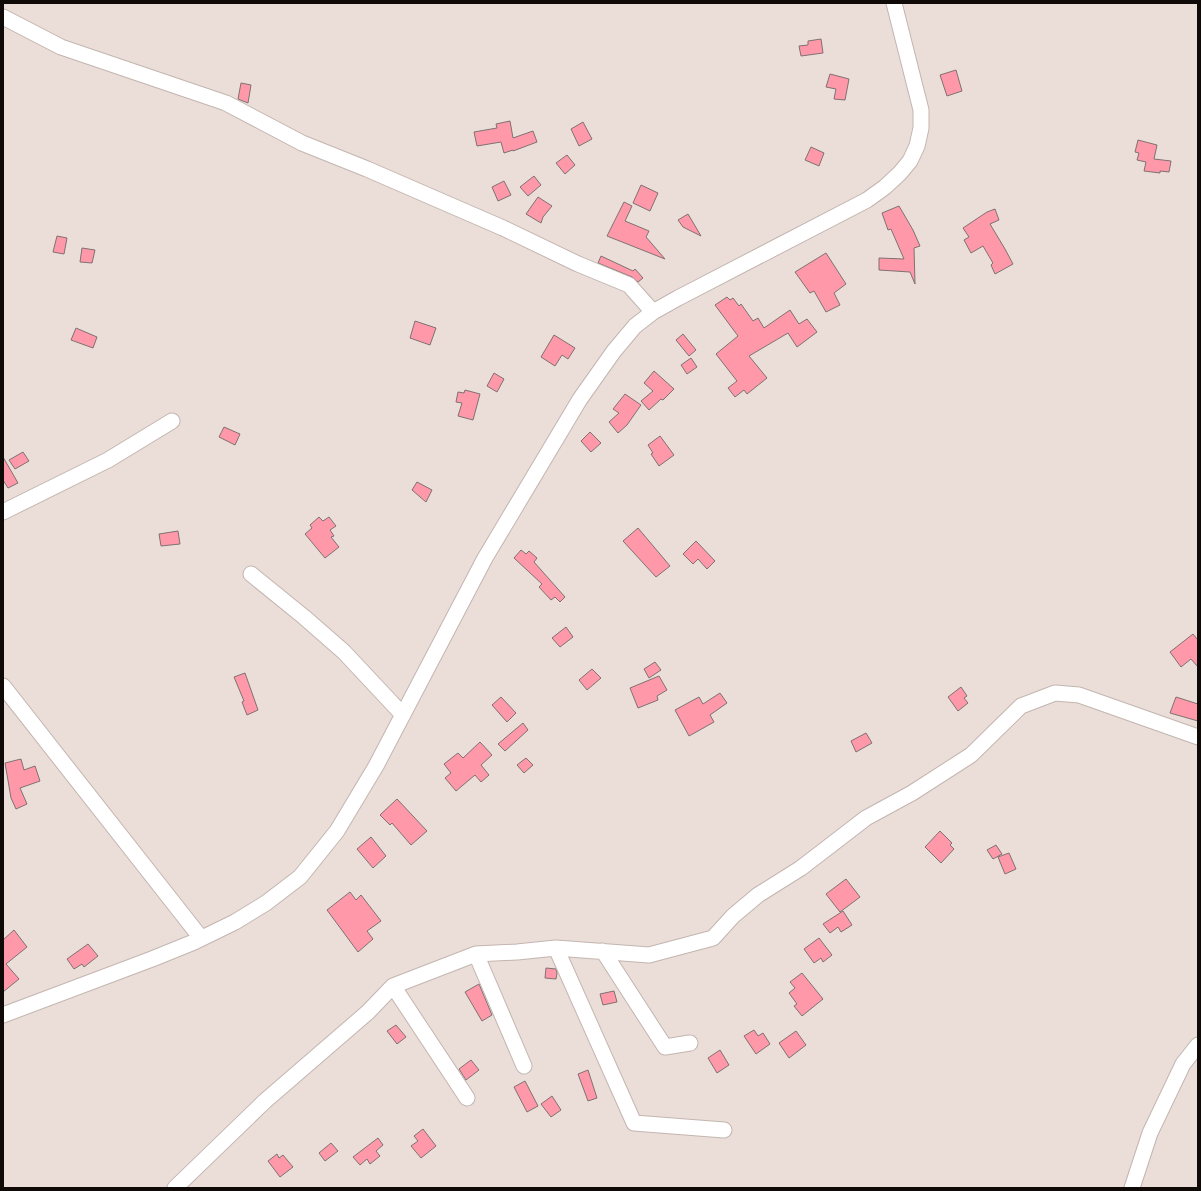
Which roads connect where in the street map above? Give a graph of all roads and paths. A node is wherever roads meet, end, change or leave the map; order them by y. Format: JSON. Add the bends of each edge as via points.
{"nodes":[{"id":1,"x":894,"y":3,"type":"edge"},
{"id":2,"x":3,"y":17,"type":"edge"},
{"id":3,"x":653,"y":312,"type":"junction"},
{"id":4,"x":172,"y":421,"type":"dead end"},
{"id":5,"x":6,"y":507,"type":"edge"},
{"id":6,"x":250,"y":574,"type":"dead end"},
{"id":7,"x":3,"y":686,"type":"edge"},
{"id":8,"x":403,"y":715,"type":"junction"},
{"id":9,"x":1198,"y":737,"type":"edge"},
{"id":10,"x":201,"y":938,"type":"junction"},
{"id":11,"x":556,"y":948,"type":"junction"},
{"id":12,"x":603,"y":951,"type":"junction"},
{"id":13,"x":476,"y":954,"type":"junction"},
{"id":14,"x":393,"y":986,"type":"junction"},
{"id":15,"x":3,"y":1015,"type":"edge"},
{"id":16,"x":690,"y":1043,"type":"dead end"},
{"id":17,"x":1198,"y":1045,"type":"edge"},
{"id":18,"x":524,"y":1066,"type":"dead end"},
{"id":19,"x":467,"y":1098,"type":"dead end"},
{"id":20,"x":724,"y":1130,"type":"dead end"},
{"id":21,"x":175,"y":1188,"type":"edge"},
{"id":22,"x":1132,"y":1188,"type":"edge"}],
"edges":[{"from":1,"to":3,"type":"street","via":[[921,110],[921,128],[910,161],[885,187],[868,200]]},
{"from":2,"to":3,"type":"street","via":[[61,47],[226,103],[302,143],[504,228],[578,264],[629,285]]},
{"from":3,"to":8,"type":"street","via":[[635,326],[614,351],[580,399],[485,558]]},
{"from":4,"to":5,"type":"street","via":[[108,460]]},
{"from":6,"to":8,"type":"street","via":[[344,652]]},
{"from":7,"to":10,"type":"street"},
{"from":8,"to":10,"type":"street","via":[[337,831],[300,877],[266,903],[235,922]]},
{"from":9,"to":12,"type":"street","via":[[1079,695],[1055,693],[1021,706],[971,755],[912,793],[866,818],[801,868],[758,895],[733,916],[713,938],[649,955]]},
{"from":10,"to":15,"type":"street","via":[[145,962]]},
{"from":11,"to":12,"type":"street"},
{"from":11,"to":13,"type":"street"},
{"from":11,"to":20,"type":"street","via":[[634,1123]]},
{"from":12,"to":16,"type":"street","via":[[665,1046]]},
{"from":13,"to":14,"type":"street"},
{"from":13,"to":18,"type":"street"},
{"from":14,"to":19,"type":"street"},
{"from":14,"to":21,"type":"street","via":[[368,1012],[265,1101]]},
{"from":17,"to":22,"type":"street","via":[[1183,1064],[1150,1133]]}]}
